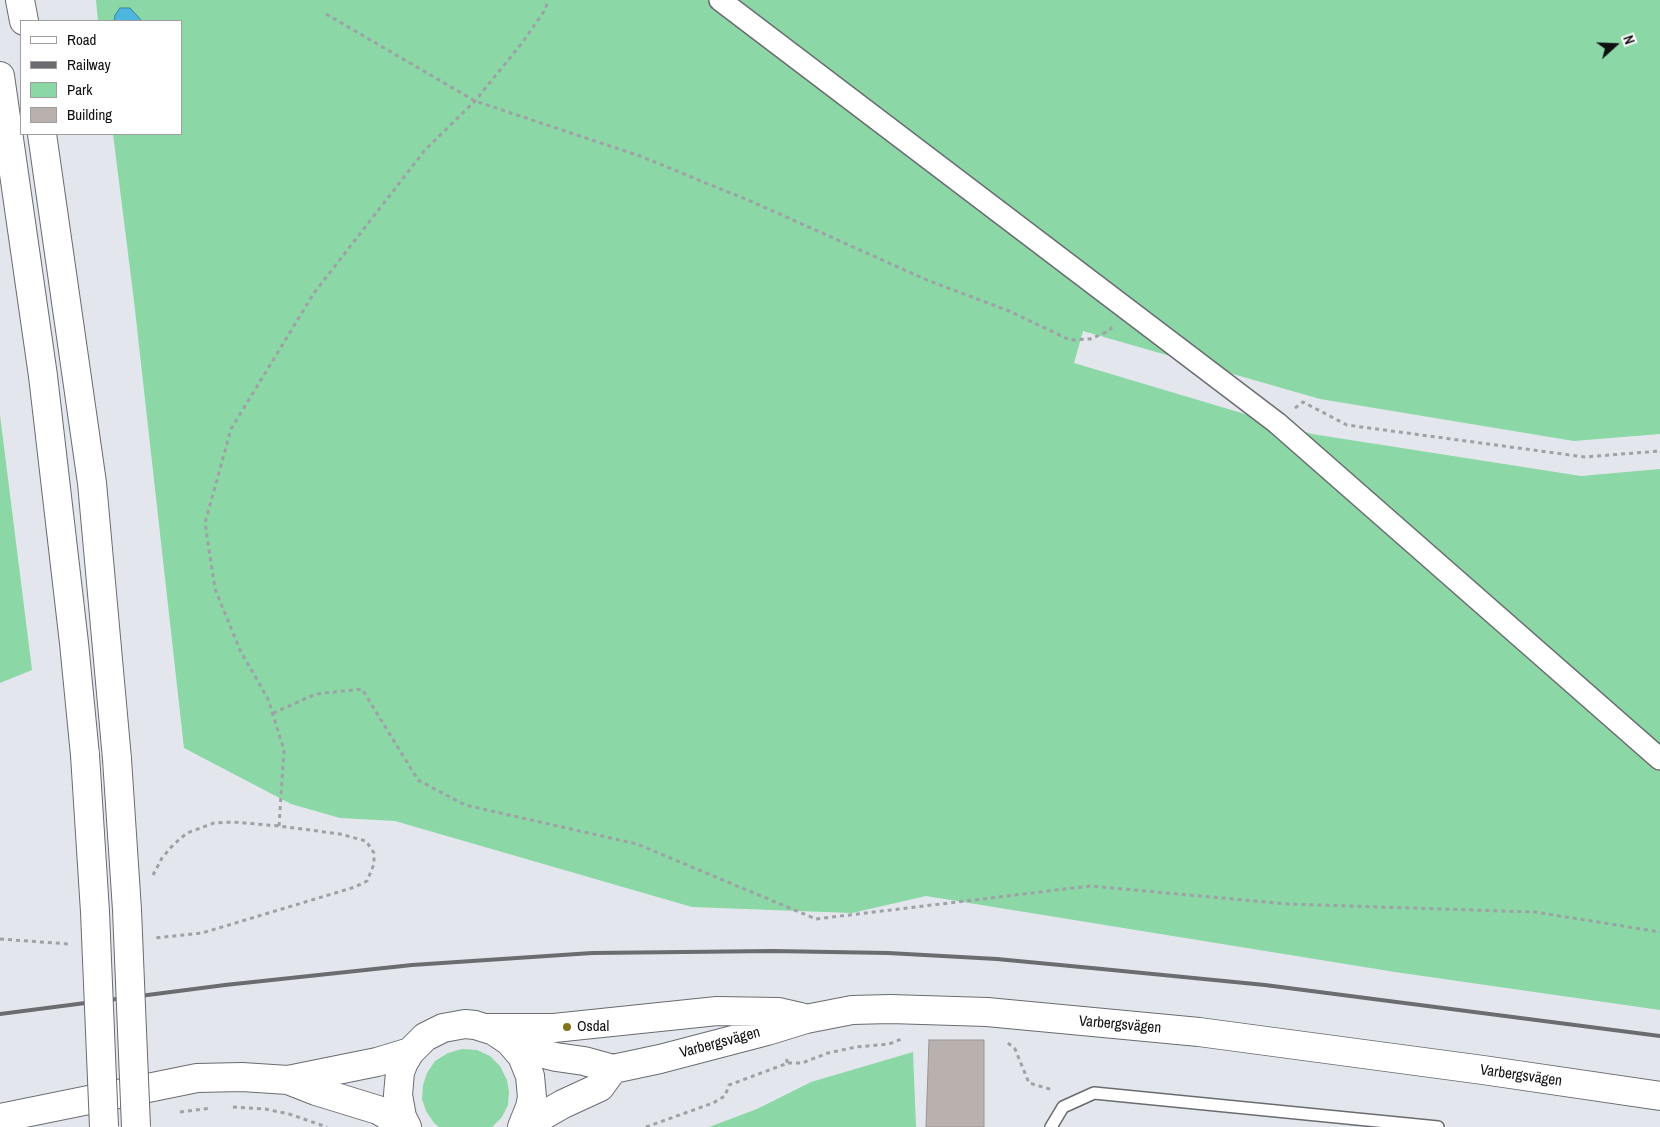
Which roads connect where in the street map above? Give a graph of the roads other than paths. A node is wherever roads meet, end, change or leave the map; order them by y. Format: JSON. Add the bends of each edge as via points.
{"nodes":[{"id":1,"x":20,"y":0,"type":"edge"},
{"id":2,"x":720,"y":0,"type":"edge"},
{"id":3,"x":24,"y":20,"type":"edge"},
{"id":4,"x":0,"y":76,"type":"edge"},
{"id":5,"x":42,"y":135,"type":"edge"},
{"id":6,"x":1660,"y":759,"type":"edge"},
{"id":7,"x":806,"y":1018,"type":"junction"},
{"id":8,"x":485,"y":1028,"type":"junction"},
{"id":9,"x":515,"y":1047,"type":"junction"},
{"id":10,"x":410,"y":1052,"type":"junction"},
{"id":11,"x":612,"y":1070,"type":"junction"},
{"id":12,"x":288,"y":1080,"type":"junction"},
{"id":13,"x":1660,"y":1096,"type":"edge"},
{"id":14,"x":0,"y":1118,"type":"edge"},
{"id":15,"x":104,"y":1127,"type":"edge"},
{"id":16,"x":136,"y":1127,"type":"edge"},
{"id":17,"x":407,"y":1127,"type":"edge"},
{"id":18,"x":522,"y":1127,"type":"edge"},
{"id":19,"x":1051,"y":1127,"type":"edge"},
{"id":20,"x":1438,"y":1127,"type":"edge"}],
"edges":[{"from":1,"to":3,"type":"main road"},
{"from":2,"to":6,"type":"street","via":[[1276,423]]},
{"from":4,"to":15,"type":"main road","bridge":true,"via":[[43,376],[74,643],[85,755]]},
{"from":5,"to":16,"type":"main road","bridge":true,"via":[[92,483],[117,759]]},
{"from":7,"to":8,"type":"main road","via":[[778,1012],[716,1011],[554,1028]]},
{"from":7,"to":11,"type":"main road","name":"Varbergsvägen"},
{"from":7,"to":13,"type":"main road","name":"Varbergsvägen","via":[[852,1010],[987,1012],[1208,1033]]},
{"from":8,"to":9,"type":"main road","via":[[502,1035]]},
{"from":8,"to":10,"type":"main road","via":[[465,1024],[444,1028],[425,1037]]},
{"from":9,"to":11,"type":"main road"},
{"from":9,"to":18,"type":"main road","via":[[527,1065],[532,1086],[530,1108]]},
{"from":10,"to":12,"type":"main road"},
{"from":10,"to":17,"type":"main road","via":[[398,1084],[399,1106]]},
{"from":11,"to":18,"type":"main road","via":[[600,1087]]},
{"from":12,"to":14,"type":"main road","via":[[197,1078]]},
{"from":12,"to":17,"type":"main road","via":[[378,1110]]},
{"from":19,"to":20,"type":"lane","via":[[1063,1107],[1094,1093]]}]}
